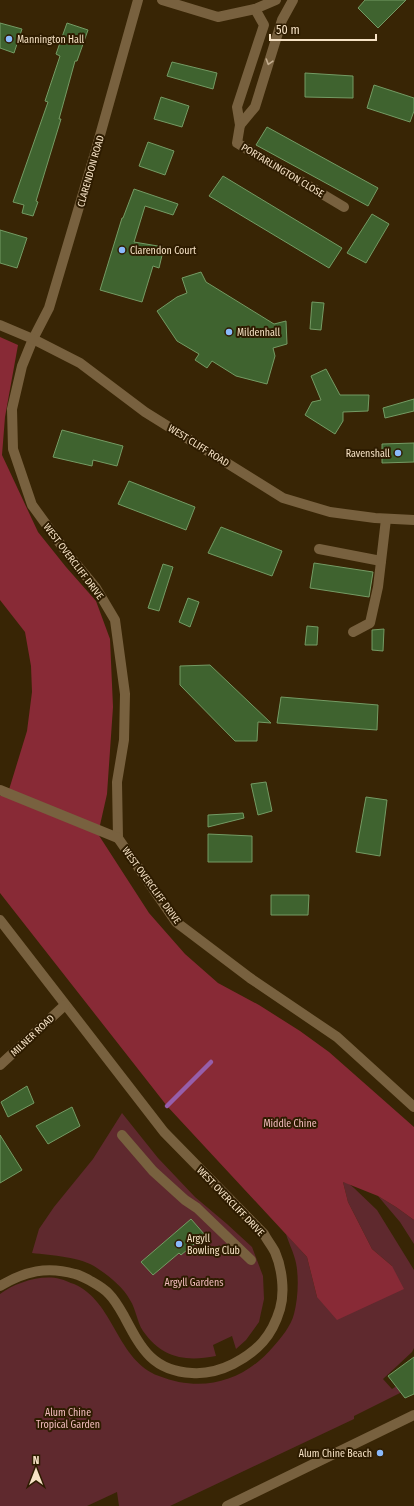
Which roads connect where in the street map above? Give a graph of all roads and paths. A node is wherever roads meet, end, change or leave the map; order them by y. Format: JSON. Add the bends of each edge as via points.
{"nodes":[{"id":1,"x":138,"y":0,"type":"edge"},
{"id":2,"x":162,"y":0,"type":"edge"},
{"id":3,"x":276,"y":0,"type":"edge"},
{"id":4,"x":293,"y":0,"type":"edge"},
{"id":5,"x":255,"y":9,"type":"junction"},
{"id":6,"x":240,"y":125,"type":"junction"},
{"id":7,"x":344,"y":207,"type":"dead end"},
{"id":8,"x":0,"y":325,"type":"edge"},
{"id":9,"x":33,"y":339,"type":"junction"},
{"id":10,"x":386,"y":519,"type":"junction"},
{"id":11,"x":414,"y":520,"type":"edge"},
{"id":12,"x":319,"y":550,"type":"dead end"},
{"id":13,"x":381,"y":561,"type":"junction"},
{"id":14,"x":353,"y":632,"type":"dead end"},
{"id":15,"x":0,"y":790,"type":"edge"},
{"id":16,"x":118,"y":838,"type":"junction"},
{"id":17,"x":0,"y":920,"type":"edge"},
{"id":18,"x":65,"y":1005,"type":"junction"},
{"id":19,"x":0,"y":1065,"type":"edge"},
{"id":20,"x":414,"y":1107,"type":"edge"},
{"id":21,"x":122,"y":1135,"type":"dead end"},
{"id":22,"x":251,"y":1260,"type":"dead end"},
{"id":23,"x":0,"y":1286,"type":"edge"},
{"id":24,"x":414,"y":1415,"type":"edge"},
{"id":25,"x":227,"y":1506,"type":"edge"}],
"edges":[{"from":1,"to":9,"type":"street","name":"CLARENDON ROAD","via":[[96,153],[49,308]]},
{"from":2,"to":5,"type":"street","via":[[218,17]]},
{"from":3,"to":5,"type":"street"},
{"from":4,"to":6,"type":"street","one_way":true,"via":[[282,20],[255,107]]},
{"from":5,"to":6,"type":"street","name":"PORTARLINGTON CLOSE","via":[[264,25],[237,107]]},
{"from":6,"to":7,"type":"street","name":"PORTARLINGTON CLOSE","via":[[237,143]]},
{"from":8,"to":9,"type":"street","name":"WEST CLIFF ROAD"},
{"from":9,"to":10,"type":"street","name":"WEST CLIFF ROAD","via":[[80,363],[145,412],[283,498],[330,512]]},
{"from":9,"to":16,"type":"street","name":"WEST OVERCLIFF DRIVE","via":[[22,366],[12,409],[13,449],[32,505],[67,554],[96,588],[115,620],[125,694],[124,740],[117,782]]},
{"from":10,"to":11,"type":"street","name":"WEST CLIFF ROAD"},
{"from":10,"to":13,"type":"street"},
{"from":12,"to":13,"type":"street"},
{"from":13,"to":14,"type":"street","via":[[370,624]]},
{"from":15,"to":16,"type":"street","name":"WEST OVERCLIFF DRIVE"},
{"from":16,"to":20,"type":"street","name":"WEST OVERCLIFF DRIVE","via":[[176,922],[250,978],[337,1037]]},
{"from":17,"to":18,"type":"street","name":"WEST OVERCLIFF DRIVE"},
{"from":18,"to":19,"type":"street","name":"MILNER ROAD"},
{"from":18,"to":23,"type":"street","name":"WEST OVERCLIFF DRIVE","via":[[164,1132],[264,1234],[275,1252],[281,1275],[282,1302],[276,1322],[264,1342],[248,1356],[228,1367],[207,1374],[180,1372],[158,1364],[141,1347],[109,1294],[76,1274],[50,1269],[27,1272]]},
{"from":21,"to":22,"type":"street","via":[[153,1171],[184,1200],[197,1208]]},
{"from":24,"to":25,"type":"street"}]}
